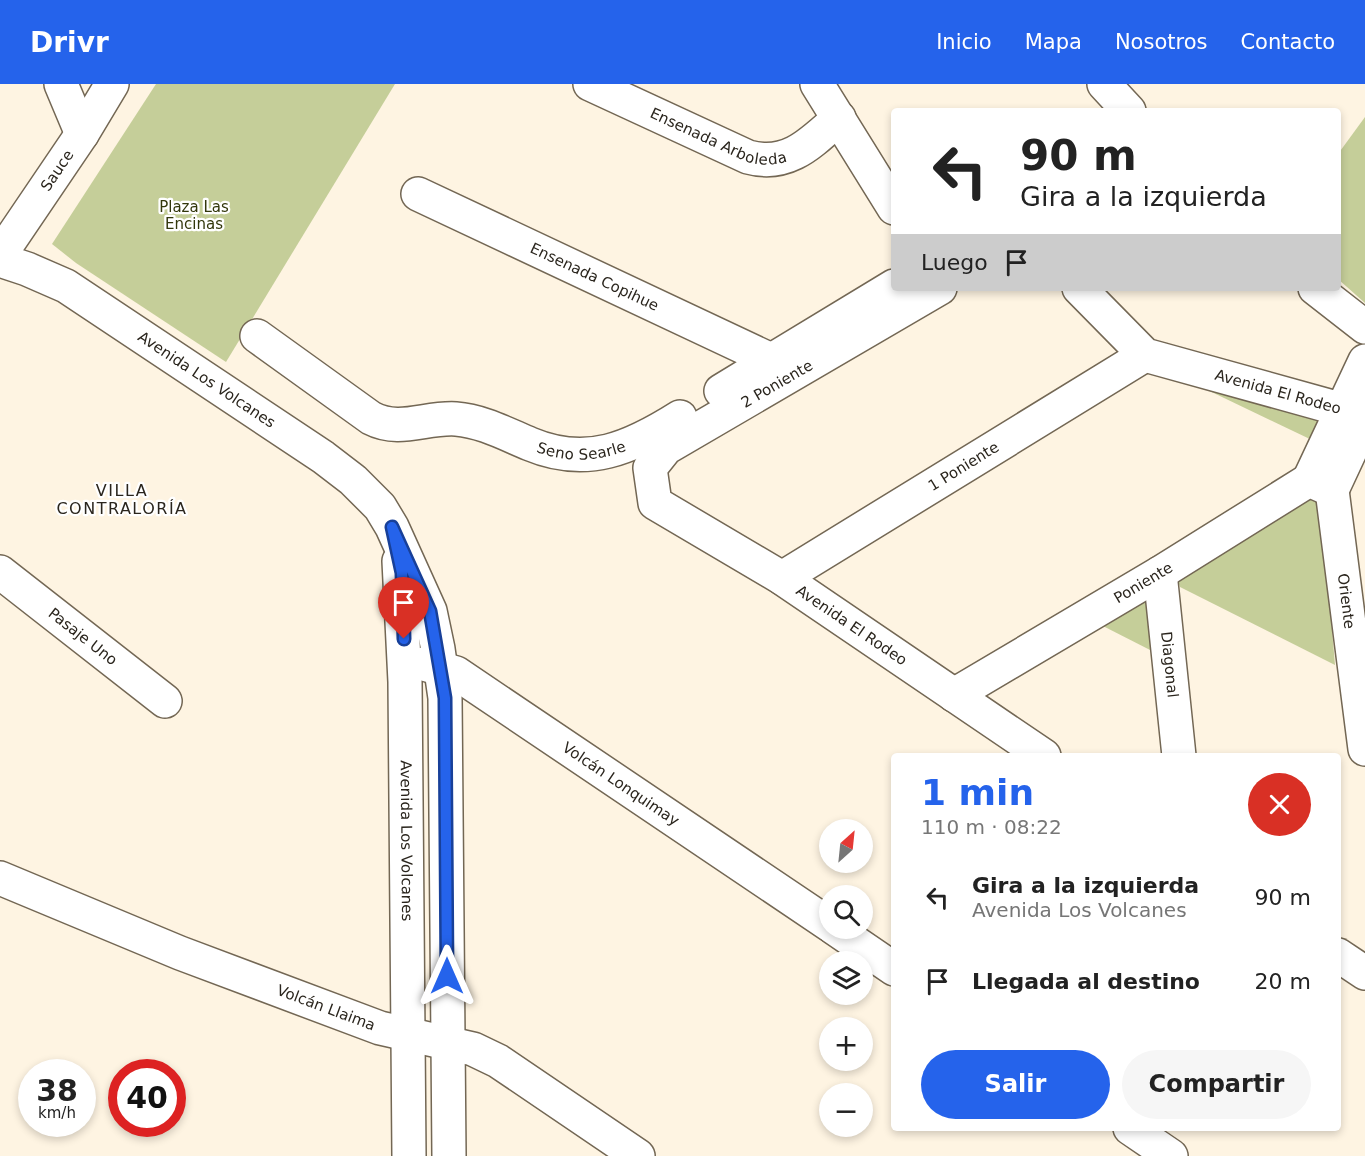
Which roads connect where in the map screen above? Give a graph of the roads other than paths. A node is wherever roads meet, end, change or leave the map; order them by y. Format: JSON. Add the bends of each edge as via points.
{"nodes":[{"id":1,"x":61,"y":84,"type":"edge"},
{"id":2,"x":112,"y":84,"type":"edge"},
{"id":3,"x":590,"y":84,"type":"edge"},
{"id":4,"x":818,"y":84,"type":"edge"},
{"id":5,"x":1104,"y":84,"type":"edge"},
{"id":6,"x":1127,"y":108,"type":"edge"},
{"id":7,"x":839,"y":118,"type":"junction"},
{"id":8,"x":82,"y":134,"type":"junction"},
{"id":9,"x":418,"y":194,"type":"dead end"},
{"id":10,"x":891,"y":203,"type":"edge"},
{"id":11,"x":0,"y":255,"type":"edge"},
{"id":12,"x":0,"y":260,"type":"edge"},
{"id":13,"x":891,"y":288,"type":"edge"},
{"id":14,"x":935,"y":291,"type":"edge"},
{"id":15,"x":1082,"y":291,"type":"edge"},
{"id":16,"x":1320,"y":291,"type":"edge"},
{"id":17,"x":1362,"y":316,"type":"edge"},
{"id":18,"x":257,"y":336,"type":"dead end"},
{"id":19,"x":1145,"y":355,"type":"junction"},
{"id":20,"x":771,"y":360,"type":"junction"},
{"id":21,"x":1365,"y":361,"type":"edge"},
{"id":22,"x":1357,"y":415,"type":"edge"},
{"id":23,"x":1320,"y":485,"type":"junction"},
{"id":24,"x":655,"y":503,"type":"joint"},
{"id":25,"x":392,"y":527,"type":"junction"},
{"id":26,"x":0,"y":572,"type":"edge"},
{"id":27,"x":1160,"y":573,"type":"junction"},
{"id":28,"x":782,"y":578,"type":"junction"},
{"id":29,"x":404,"y":660,"type":"junction"},
{"id":30,"x":441,"y":667,"type":"junction"},
{"id":31,"x":954,"y":695,"type":"junction"},
{"id":32,"x":165,"y":701,"type":"dead end"},
{"id":33,"x":1365,"y":749,"type":"edge"},
{"id":34,"x":1040,"y":753,"type":"edge"},
{"id":35,"x":1179,"y":753,"type":"edge"},
{"id":36,"x":0,"y":878,"type":"edge"},
{"id":37,"x":819,"y":918,"type":"edge"},
{"id":38,"x":850,"y":939,"type":"edge"},
{"id":39,"x":1341,"y":957,"type":"edge"},
{"id":40,"x":891,"y":967,"type":"edge"},
{"id":41,"x":1365,"y":973,"type":"edge"},
{"id":42,"x":410,"y":1036,"type":"junction"},
{"id":43,"x":447,"y":1045,"type":"junction"},
{"id":44,"x":1134,"y":1131,"type":"edge"},
{"id":45,"x":410,"y":1156,"type":"edge"},
{"id":46,"x":449,"y":1156,"type":"edge"},
{"id":47,"x":638,"y":1156,"type":"edge"},
{"id":48,"x":1171,"y":1156,"type":"edge"}],
"edges":[{"from":1,"to":8,"type":"street"},
{"from":2,"to":8,"type":"street","name":"Sauce"},
{"from":3,"to":7,"type":"street","name":"Ensenada Arboleda","via":[[761,160],[790,157]]},
{"from":4,"to":7,"type":"street"},
{"from":5,"to":6,"type":"street"},
{"from":7,"to":10,"type":"street"},
{"from":8,"to":11,"type":"street","name":"Sauce"},
{"from":9,"to":20,"type":"street","name":"Ensenada Copihue"},
{"from":12,"to":25,"type":"street","name":"Avenida Los Volcanes","via":[[66,286],[324,457],[380,507]]},
{"from":13,"to":20,"type":"street","name":"Seno Searle"},
{"from":14,"to":24,"type":"street","name":"2 Poniente","via":[[666,448],[650,468]]},
{"from":15,"to":19,"type":"street","name":"Avenida El Rodeo"},
{"from":16,"to":17,"type":"street"},
{"from":18,"to":20,"type":"street","name":"Seno Searle","via":[[380,422],[406,426],[439,419],[471,422],[536,447],[580,455],[626,448],[647,438]]},
{"from":19,"to":22,"type":"street","name":"Avenida El Rodeo"},
{"from":19,"to":28,"type":"street","name":"1 Poniente"},
{"from":21,"to":22,"type":"street"},
{"from":22,"to":23,"type":"street"},
{"from":23,"to":27,"type":"street","name":"Poniente"},
{"from":23,"to":33,"type":"street","name":"Oriente"},
{"from":24,"to":28,"type":"street","name":"Avenida El Rodeo"},
{"from":25,"to":29,"type":"street","name":"Avenida Los Volcanes","via":[[402,573]]},
{"from":25,"to":30,"type":"street","name":"Avenida Los Volcanes","via":[[430,611]]},
{"from":26,"to":32,"type":"street","name":"Pasaje Uno"},
{"from":27,"to":31,"type":"street","name":"Poniente"},
{"from":27,"to":35,"type":"street","name":"Diagonal"},
{"from":28,"to":31,"type":"street","name":"Avenida El Rodeo"},
{"from":29,"to":30,"type":"street","name":"Volcán Lonquimay"},
{"from":29,"to":42,"type":"street","name":"Avenida Los Volcanes"},
{"from":30,"to":37,"type":"street","name":"Volcán Lonquimay","via":[[456,673]]},
{"from":30,"to":43,"type":"street","name":"Avenida Los Volcanes","via":[[445,698]]},
{"from":31,"to":34,"type":"street","name":"Avenida El Rodeo"},
{"from":36,"to":42,"type":"street","name":"Volcán Llaima","via":[[180,953]]},
{"from":38,"to":40,"type":"street"},
{"from":39,"to":41,"type":"street"},
{"from":42,"to":43,"type":"street","name":"Volcán Llaima"},
{"from":42,"to":45,"type":"street","name":"Avenida Los Volcanes"},
{"from":43,"to":46,"type":"street","name":"Avenida Los Volcanes"},
{"from":43,"to":47,"type":"street","name":"Volcán Llaima","via":[[473,1049],[498,1061]]},
{"from":44,"to":48,"type":"street"}]}
